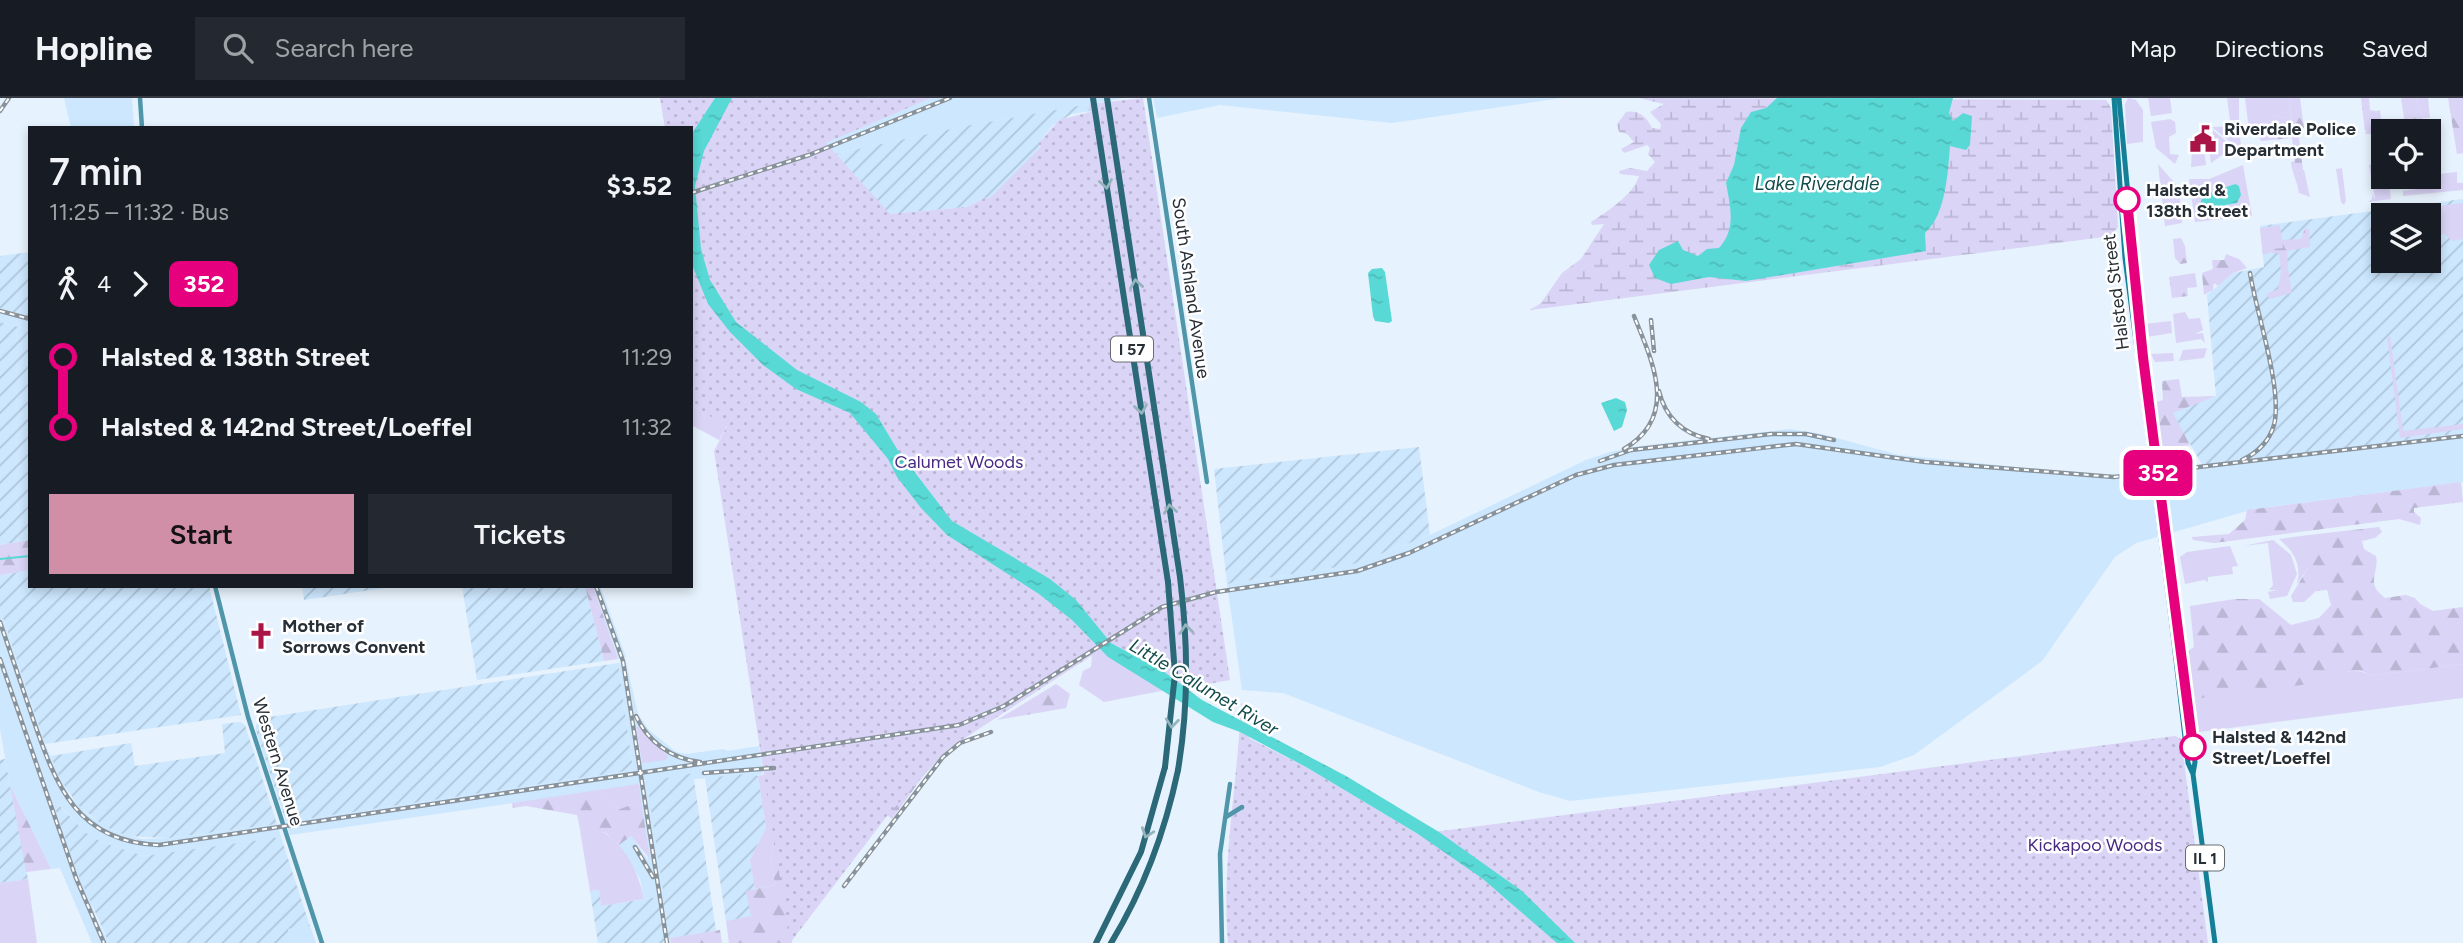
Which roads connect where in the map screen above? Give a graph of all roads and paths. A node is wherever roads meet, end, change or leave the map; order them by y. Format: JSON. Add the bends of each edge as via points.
{"nodes":[{"id":1,"x":140,"y":98,"type":"edge"},
{"id":2,"x":1093,"y":98,"type":"edge"},
{"id":3,"x":1107,"y":98,"type":"edge"},
{"id":4,"x":1149,"y":98,"type":"edge"},
{"id":5,"x":2116,"y":98,"type":"edge"},
{"id":6,"x":142,"y":126,"type":"edge"},
{"id":7,"x":1207,"y":482,"type":"dead end"},
{"id":8,"x":216,"y":588,"type":"edge"},
{"id":9,"x":1230,"y":784,"type":"dead end"},
{"id":10,"x":1242,"y":807,"type":"dead end"},
{"id":11,"x":1225,"y":817,"type":"junction"},
{"id":12,"x":322,"y":943,"type":"edge"},
{"id":13,"x":1096,"y":943,"type":"edge"},
{"id":14,"x":1111,"y":943,"type":"edge"},
{"id":15,"x":1222,"y":943,"type":"edge"},
{"id":16,"x":2215,"y":943,"type":"edge"}],
"edges":[{"from":1,"to":6,"type":"main road"},
{"from":2,"to":13,"type":"highway","number":"I 57","one_way":true,"bridge":true,"via":[[1168,582],[1175,674],[1165,767],[1140,852]]},
{"from":14,"to":3,"type":"highway","number":"I 57","one_way":true,"bridge":true,"via":[[1154,855],[1178,770],[1188,669],[1180,577]]},
{"from":4,"to":7,"type":"main road","name":"South Ashland Avenue"},
{"from":5,"to":16,"type":"main road","name":"Halsted Street","number":"IL 1","bridge":true,"via":[[2141,357]]},
{"from":8,"to":12,"type":"main road","name":"Western Avenue","via":[[248,718]]},
{"from":9,"to":11,"type":"main road"},
{"from":10,"to":11,"type":"main road"},
{"from":11,"to":15,"type":"main road","via":[[1219,886]]}]}
